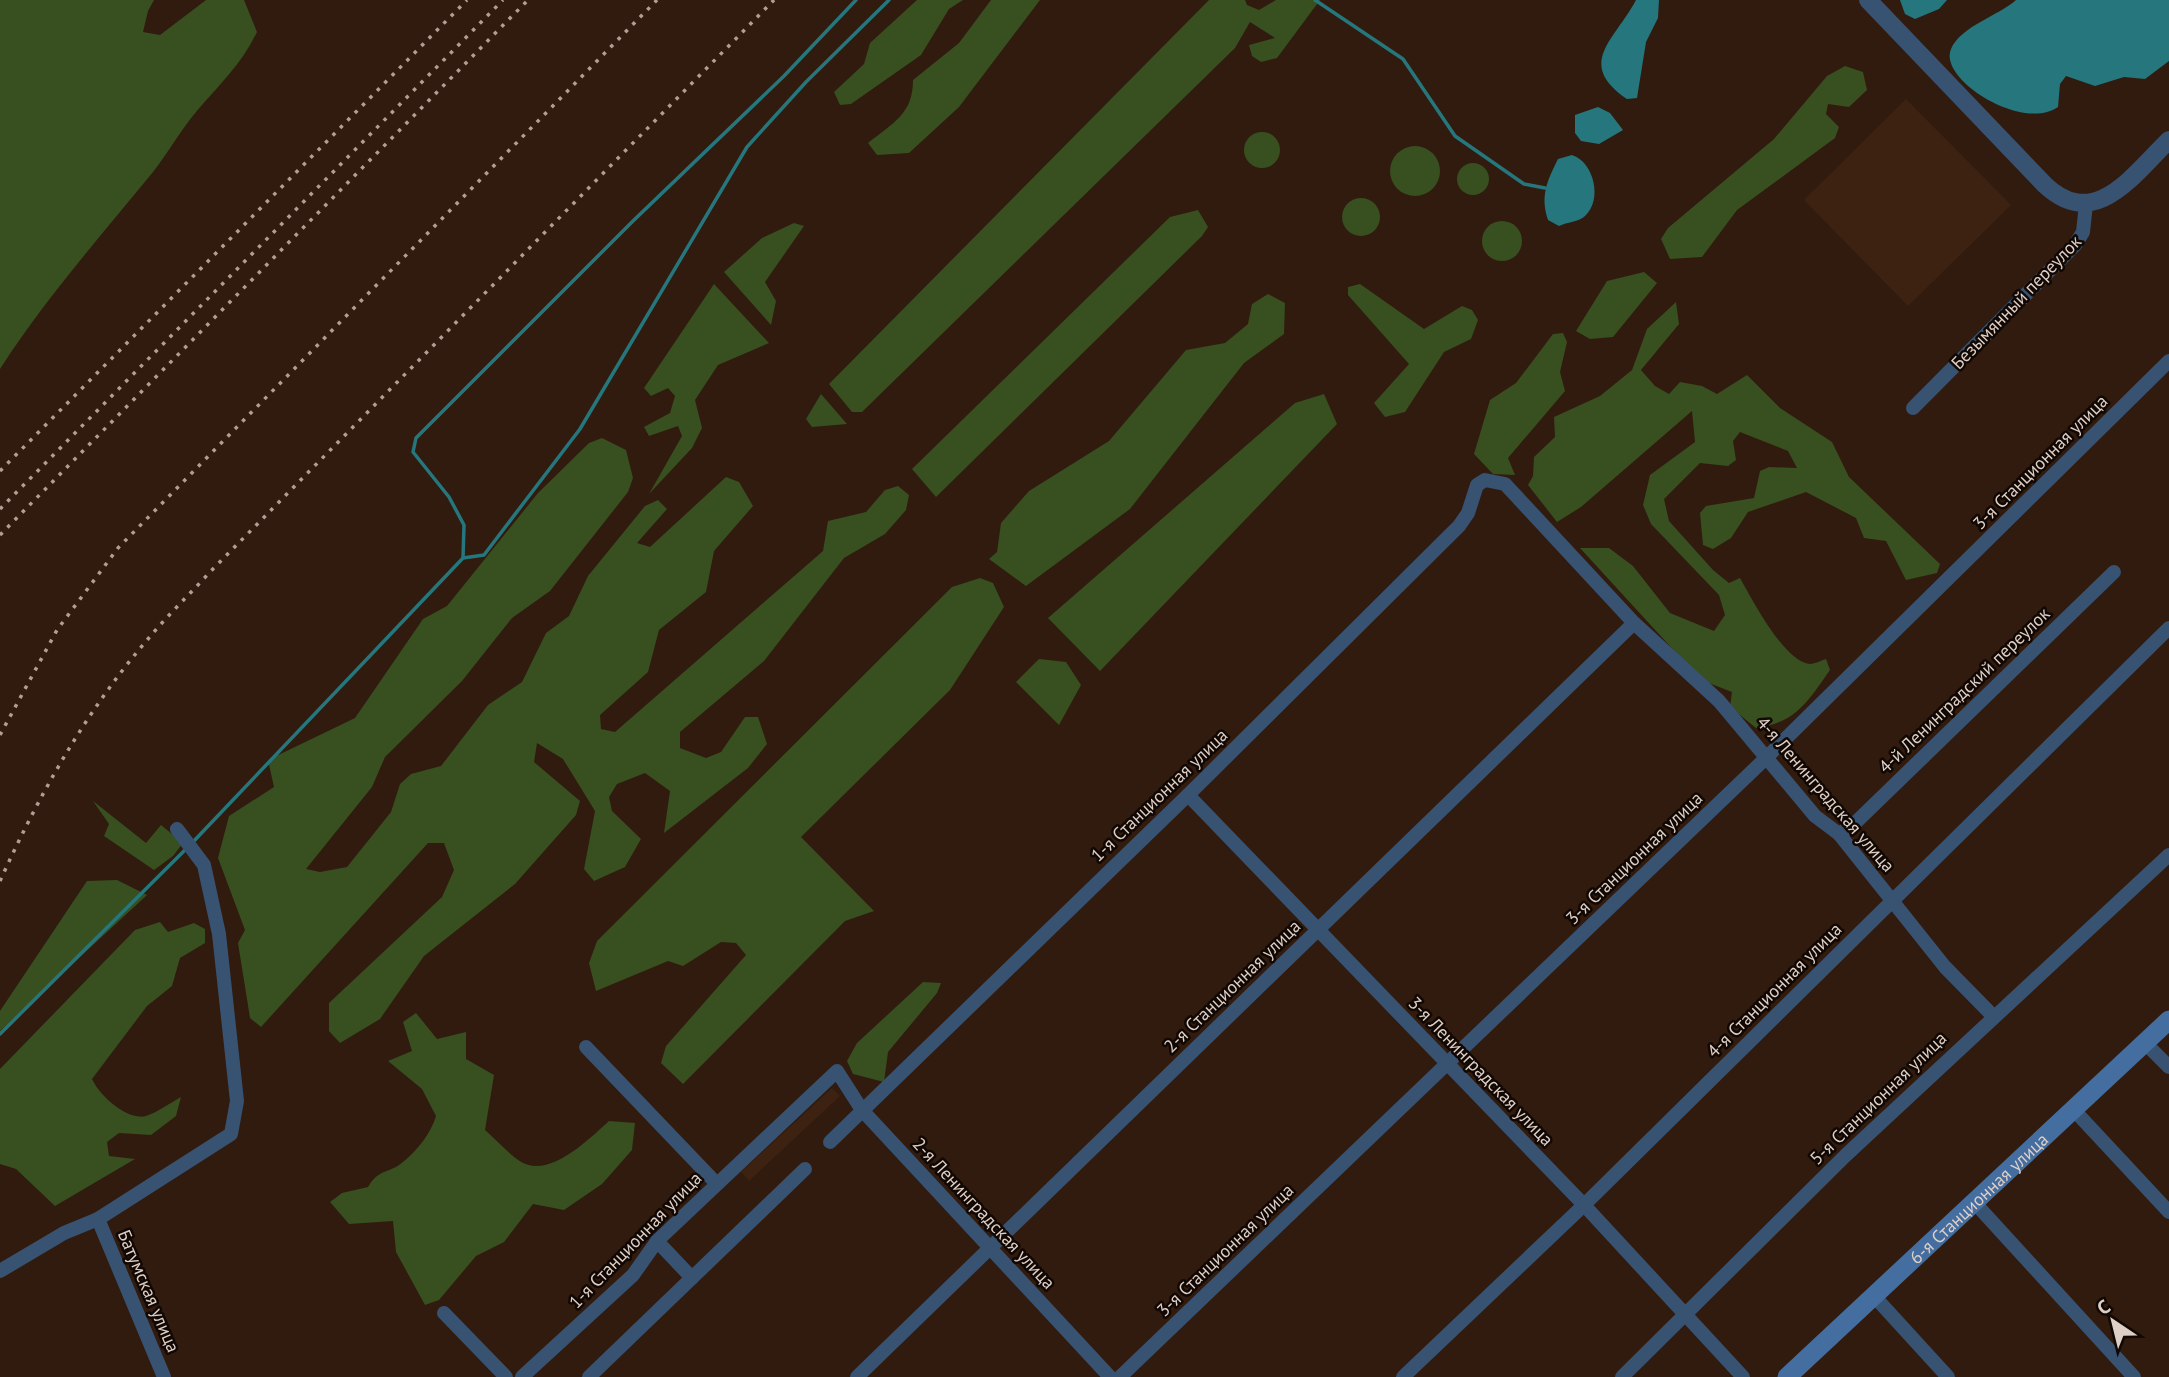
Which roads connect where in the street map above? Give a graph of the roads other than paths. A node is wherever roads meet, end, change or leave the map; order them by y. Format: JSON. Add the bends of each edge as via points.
{"nodes":[{"id":1,"x":1868,"y":0,"type":"edge"},
{"id":2,"x":2169,"y":140,"type":"edge"},
{"id":3,"x":2086,"y":204,"type":"junction"},
{"id":4,"x":2169,"y":361,"type":"edge"},
{"id":5,"x":1913,"y":408,"type":"dead end"},
{"id":6,"x":1505,"y":484,"type":"joint"},
{"id":7,"x":2114,"y":572,"type":"dead end"},
{"id":8,"x":1634,"y":622,"type":"junction"},
{"id":9,"x":2169,"y":628,"type":"edge"},
{"id":10,"x":1767,"y":757,"type":"junction"},
{"id":11,"x":1188,"y":795,"type":"junction"},
{"id":12,"x":177,"y":830,"type":"dead end"},
{"id":13,"x":1839,"y":834,"type":"junction"},
{"id":14,"x":2169,"y":855,"type":"edge"},
{"id":15,"x":1892,"y":899,"type":"junction"},
{"id":16,"x":1317,"y":929,"type":"junction"},
{"id":17,"x":1993,"y":1016,"type":"junction"},
{"id":18,"x":2169,"y":1020,"type":"edge"},
{"id":19,"x":2145,"y":1043,"type":"junction"},
{"id":20,"x":586,"y":1047,"type":"dead end"},
{"id":21,"x":1447,"y":1064,"type":"junction"},
{"id":22,"x":2169,"y":1067,"type":"edge"},
{"id":23,"x":837,"y":1071,"type":"joint"},
{"id":24,"x":2073,"y":1109,"type":"junction"},
{"id":25,"x":862,"y":1110,"type":"junction"},
{"id":26,"x":830,"y":1142,"type":"dead end"},
{"id":27,"x":805,"y":1169,"type":"dead end"},
{"id":28,"x":716,"y":1183,"type":"junction"},
{"id":29,"x":1974,"y":1202,"type":"junction"},
{"id":30,"x":1584,"y":1205,"type":"junction"},
{"id":31,"x":2169,"y":1212,"type":"edge"},
{"id":32,"x":98,"y":1219,"type":"junction"},
{"id":33,"x":657,"y":1241,"type":"junction"},
{"id":34,"x":991,"y":1246,"type":"junction"},
{"id":35,"x":0,"y":1271,"type":"edge"},
{"id":36,"x":692,"y":1278,"type":"junction"},
{"id":37,"x":1874,"y":1296,"type":"junction"},
{"id":38,"x":444,"y":1313,"type":"dead end"},
{"id":39,"x":1686,"y":1314,"type":"junction"},
{"id":40,"x":164,"y":1377,"type":"edge"},
{"id":41,"x":506,"y":1377,"type":"edge"},
{"id":42,"x":522,"y":1377,"type":"edge"},
{"id":43,"x":589,"y":1377,"type":"edge"},
{"id":44,"x":857,"y":1377,"type":"edge"},
{"id":45,"x":1110,"y":1377,"type":"edge"},
{"id":46,"x":1120,"y":1377,"type":"edge"},
{"id":47,"x":1403,"y":1377,"type":"edge"},
{"id":48,"x":1622,"y":1377,"type":"edge"},
{"id":49,"x":1742,"y":1377,"type":"edge"},
{"id":50,"x":1787,"y":1377,"type":"edge"},
{"id":51,"x":1948,"y":1377,"type":"edge"},
{"id":52,"x":2134,"y":1377,"type":"edge"}],
"edges":[{"from":1,"to":3,"type":"street","via":[[2045,185],[2063,200]]},
{"from":2,"to":3,"type":"street","via":[[2111,195]]},
{"from":3,"to":5,"type":"street","name":"Безымянный переулок","via":[[2083,233],[2074,245]]},
{"from":4,"to":10,"type":"street","name":"3-я Станционная улица"},
{"from":6,"to":8,"type":"street","name":"4-я Ленинградская улица"},
{"from":6,"to":11,"type":"street","name":"1-я Станционная улица","via":[[1485,480],[1477,485],[1459,526]]},
{"from":7,"to":13,"type":"street","name":"4-й Ленинградский переулок"},
{"from":8,"to":10,"type":"street","name":"4-я Ленинградская улица","via":[[1718,701]]},
{"from":8,"to":16,"type":"street","name":"2-я Станционная улица"},
{"from":9,"to":15,"type":"street","name":"4-я Станционная улица"},
{"from":10,"to":13,"type":"street","name":"4-я Ленинградская улица","via":[[1815,816]]},
{"from":10,"to":21,"type":"street","name":"3-я Станционная улица"},
{"from":11,"to":16,"type":"street","name":"3-я Ленинградская улица"},
{"from":11,"to":25,"type":"street","name":"1-я Станционная улица"},
{"from":12,"to":32,"type":"street","via":[[204,865],[219,934],[237,1101],[231,1135]]},
{"from":13,"to":15,"type":"street","name":"4-я Ленинградская улица"},
{"from":14,"to":17,"type":"street","name":"5-я Станционная улица"},
{"from":15,"to":17,"type":"street","name":"4-я Ленинградская улица","via":[[1905,921]]},
{"from":15,"to":30,"type":"street","name":"4-я Станционная улица"},
{"from":16,"to":21,"type":"street","name":"3-я Ленинградская улица"},
{"from":16,"to":34,"type":"street","name":"2-я Станционная улица"},
{"from":17,"to":39,"type":"street","name":"5-я Станционная улица"},
{"from":18,"to":19,"type":"main road","name":"6-я Станционная улица"},
{"from":19,"to":22,"type":"street"},
{"from":19,"to":24,"type":"main road","name":"6-я Станционная улица"},
{"from":20,"to":28,"type":"street"},
{"from":21,"to":30,"type":"street","name":"3-я Ленинградская улица"},
{"from":21,"to":46,"type":"street","name":"3-я Станционная улица"},
{"from":23,"to":25,"type":"street","name":"2-я Ленинградская улица"},
{"from":23,"to":28,"type":"street","name":"1-я Станционная улица"},
{"from":24,"to":29,"type":"main road","name":"6-я Станционная улица"},
{"from":24,"to":31,"type":"street"},
{"from":25,"to":26,"type":"street","name":"1-я Станционная улица"},
{"from":25,"to":34,"type":"street","name":"2-я Ленинградская улица"},
{"from":27,"to":36,"type":"street"},
{"from":28,"to":33,"type":"street","name":"1-я Станционная улица"},
{"from":29,"to":37,"type":"main road","name":"6-я Станционная улица"},
{"from":29,"to":52,"type":"street"},
{"from":30,"to":39,"type":"street","name":"3-я Ленинградская улица"},
{"from":30,"to":47,"type":"street","name":"4-я Станционная улица"},
{"from":32,"to":35,"type":"street","via":[[64,1233]]},
{"from":32,"to":40,"type":"street","name":"Батумская улица"},
{"from":33,"to":36,"type":"street"},
{"from":33,"to":42,"type":"street","name":"1-я Станционная улица","via":[[633,1275]]},
{"from":34,"to":44,"type":"street","name":"2-я Станционная улица"},
{"from":34,"to":45,"type":"street","name":"2-я Ленинградская улица"},
{"from":36,"to":43,"type":"street"},
{"from":37,"to":50,"type":"main road","name":"6-я Станционная улица"},
{"from":37,"to":51,"type":"street"},
{"from":38,"to":41,"type":"street"},
{"from":39,"to":48,"type":"street","name":"5-я Станционная улица"},
{"from":39,"to":49,"type":"street","name":"3-я Ленинградская улица"}]}
